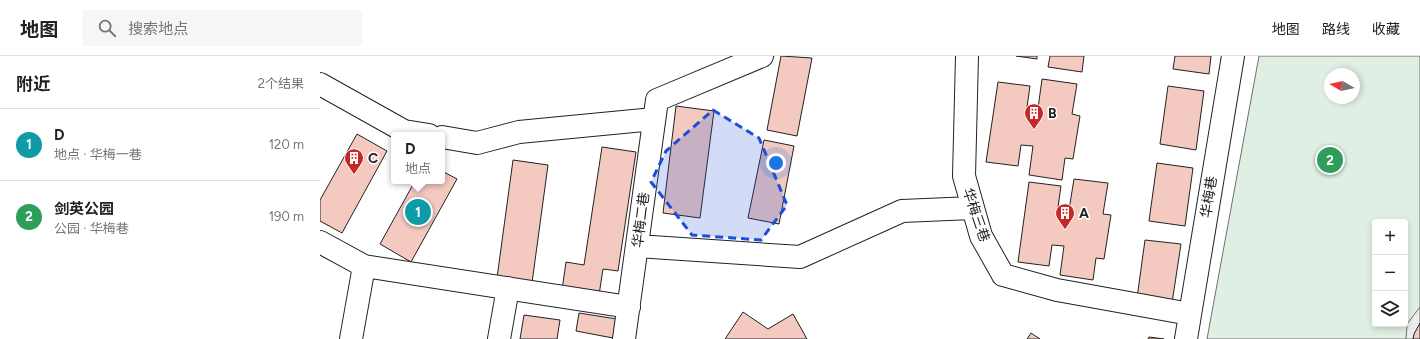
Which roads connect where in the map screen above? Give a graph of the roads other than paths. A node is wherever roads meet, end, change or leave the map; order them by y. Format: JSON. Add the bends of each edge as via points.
{"nodes":[{"id":1,"x":762,"y":56,"type":"edge"},
{"id":2,"x":967,"y":56,"type":"edge"},
{"id":3,"x":1233,"y":56,"type":"edge"},
{"id":4,"x":320,"y":84,"type":"edge"},
{"id":5,"x":655,"y":110,"type":"junction"},
{"id":6,"x":410,"y":132,"type":"edge"},
{"id":7,"x":445,"y":138,"type":"edge"},
{"id":8,"x":972,"y":208,"type":"junction"},
{"id":9,"x":320,"y":242,"type":"edge"},
{"id":10,"x":637,"y":246,"type":"junction"},
{"id":11,"x":364,"y":266,"type":"junction"},
{"id":12,"x":508,"y":288,"type":"junction"},
{"id":13,"x":629,"y":307,"type":"junction"},
{"id":14,"x":1190,"y":314,"type":"junction"},
{"id":15,"x":351,"y":339,"type":"edge"},
{"id":16,"x":500,"y":339,"type":"edge"},
{"id":17,"x":624,"y":339,"type":"edge"},
{"id":18,"x":1186,"y":339,"type":"edge"}],
"edges":[{"from":1,"to":5,"type":"street"},
{"from":2,"to":8,"type":"street","name":"华梅三巷","via":[[964,176]]},
{"from":3,"to":14,"type":"street","name":"华梅巷"},
{"from":4,"to":6,"type":"street","via":[[404,131]]},
{"from":5,"to":7,"type":"street","via":[[519,132],[477,143]]},
{"from":5,"to":10,"type":"street","name":"华梅二巷"},
{"from":8,"to":10,"type":"street","via":[[902,211],[800,257]]},
{"from":8,"to":14,"type":"street","name":"华梅三巷","via":[[981,236],[1003,274],[1058,290]]},
{"from":9,"to":11,"type":"street"},
{"from":10,"to":13,"type":"street","name":"华梅二巷"},
{"from":11,"to":12,"type":"street"},
{"from":11,"to":15,"type":"street"},
{"from":12,"to":13,"type":"street"},
{"from":12,"to":16,"type":"street"},
{"from":13,"to":17,"type":"street","name":"华梅二巷"},
{"from":14,"to":18,"type":"street","name":"华梅巷"}]}
